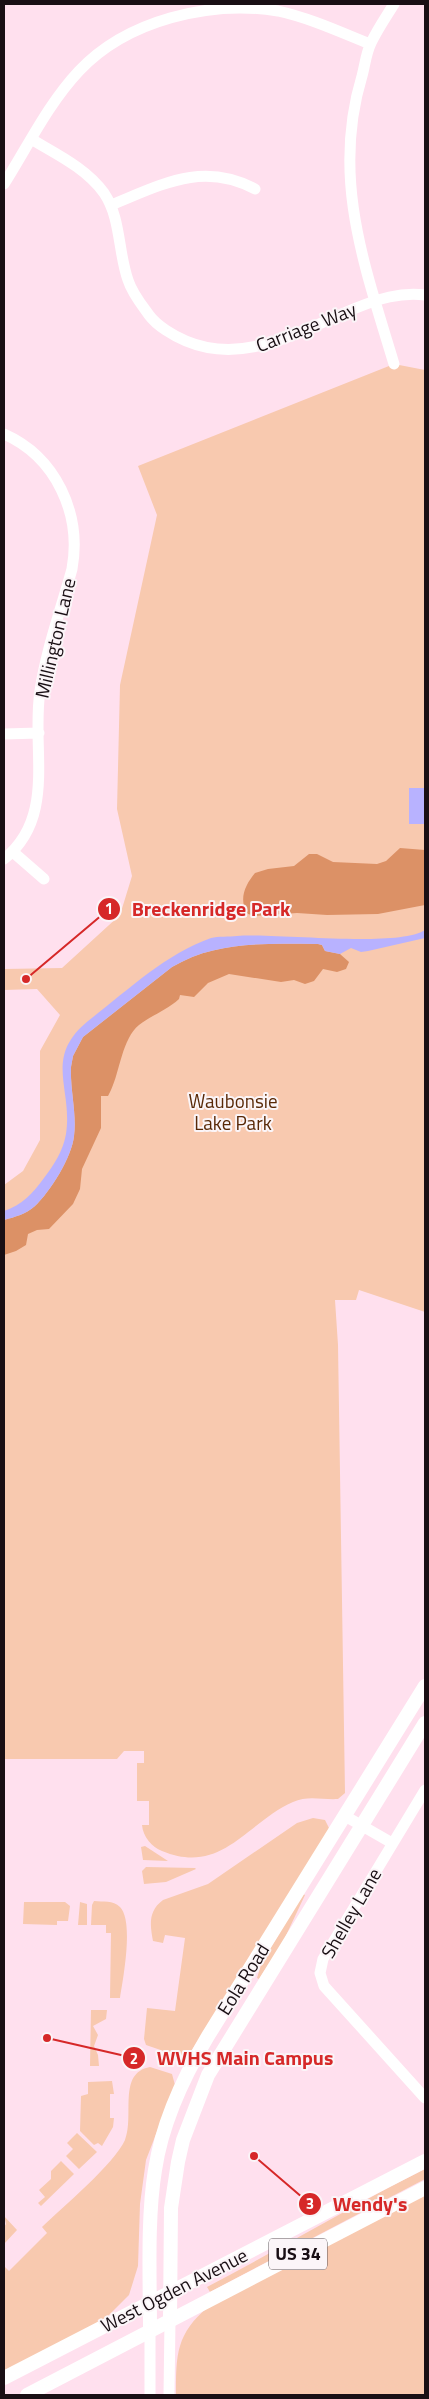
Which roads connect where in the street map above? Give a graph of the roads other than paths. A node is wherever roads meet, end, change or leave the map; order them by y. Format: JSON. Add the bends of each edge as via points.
{"nodes":[{"id":1,"x":394,"y":4,"type":"edge"},
{"id":2,"x":370,"y":44,"type":"junction"},
{"id":3,"x":31,"y":139,"type":"junction"},
{"id":4,"x":4,"y":184,"type":"edge"},
{"id":5,"x":255,"y":189,"type":"dead end"},
{"id":6,"x":110,"y":205,"type":"junction"},
{"id":7,"x":425,"y":295,"type":"edge"},
{"id":8,"x":375,"y":300,"type":"junction"},
{"id":9,"x":394,"y":364,"type":"dead end"},
{"id":10,"x":4,"y":434,"type":"edge"},
{"id":11,"x":39,"y":733,"type":"junction"},
{"id":12,"x":4,"y":734,"type":"edge"},
{"id":13,"x":13,"y":852,"type":"junction"},
{"id":14,"x":4,"y":859,"type":"edge"},
{"id":15,"x":44,"y":879,"type":"dead end"},
{"id":16,"x":425,"y":1686,"type":"edge"},
{"id":17,"x":425,"y":1723,"type":"edge"},
{"id":18,"x":425,"y":1790,"type":"edge"},
{"id":19,"x":345,"y":1816,"type":"junction"},
{"id":20,"x":362,"y":1825,"type":"junction"},
{"id":21,"x":392,"y":1843,"type":"junction"},
{"id":22,"x":425,"y":2098,"type":"edge"},
{"id":23,"x":425,"y":2161,"type":"edge"},
{"id":24,"x":425,"y":2188,"type":"edge"},
{"id":25,"x":169,"y":2293,"type":"junction"},
{"id":26,"x":150,"y":2303,"type":"junction"},
{"id":27,"x":170,"y":2320,"type":"junction"},
{"id":28,"x":150,"y":2330,"type":"junction"},
{"id":29,"x":4,"y":2378,"type":"edge"},
{"id":30,"x":27,"y":2395,"type":"edge"},
{"id":31,"x":150,"y":2395,"type":"edge"},
{"id":32,"x":169,"y":2395,"type":"edge"}],
"edges":[{"from":1,"to":2,"type":"street"},
{"from":2,"to":3,"type":"street","via":[[300,16],[262,8],[217,8],[178,14],[121,38],[80,70],[53,102]]},
{"from":2,"to":8,"type":"street","via":[[354,108],[349,173],[354,221]]},
{"from":3,"to":4,"type":"street"},
{"from":3,"to":6,"type":"street","name":"Carriage Way","via":[[84,172],[104,193]]},
{"from":5,"to":6,"type":"street","via":[[216,175],[200,176],[165,183]]},
{"from":6,"to":8,"type":"street","name":"Carriage Way","via":[[128,280],[138,299],[152,318],[171,333],[195,345],[219,350],[256,348]]},
{"from":7,"to":8,"type":"street","name":"Carriage Way","via":[[402,294]]},
{"from":8,"to":9,"type":"street"},
{"from":10,"to":11,"type":"street","name":"Millington Lane","via":[[39,457],[54,476],[68,502],[73,525],[72,569],[39,693]]},
{"from":11,"to":12,"type":"street"},
{"from":11,"to":13,"type":"street","name":"Millington Lane","via":[[37,806],[28,829]]},
{"from":13,"to":14,"type":"street","name":"Millington Lane"},
{"from":13,"to":15,"type":"street"},
{"from":16,"to":19,"type":"main road","name":"Eola Road"},
{"from":17,"to":20,"type":"main road","name":"Eola Road"},
{"from":18,"to":21,"type":"street","name":"Shelley Lane"},
{"from":19,"to":20,"type":"street"},
{"from":19,"to":26,"type":"main road","name":"Eola Road","via":[[202,2046],[178,2094],[162,2138],[154,2176]]},
{"from":20,"to":21,"type":"street"},
{"from":20,"to":25,"type":"main road","name":"Eola Road","via":[[218,2058],[195,2105],[183,2140],[172,2198]]},
{"from":21,"to":22,"type":"street","name":"Shelley Lane","via":[[323,1959],[320,1973],[324,1986]]},
{"from":23,"to":25,"type":"main road","name":"West Ogden Avenue","number":"US 34"},
{"from":24,"to":27,"type":"main road","name":"West Ogden Avenue","number":"US 34"},
{"from":25,"to":26,"type":"main road","name":"West Ogden Avenue","number":"US 34"},
{"from":25,"to":27,"type":"main road","name":"Eola Road"},
{"from":26,"to":28,"type":"main road","name":"Eola Road"},
{"from":26,"to":29,"type":"main road","name":"West Ogden Avenue","number":"US 34"},
{"from":27,"to":28,"type":"main road","name":"West Ogden Avenue","number":"US 34"},
{"from":27,"to":32,"type":"street"},
{"from":28,"to":30,"type":"main road","name":"West Ogden Avenue","number":"US 34"},
{"from":28,"to":31,"type":"street"}]}
